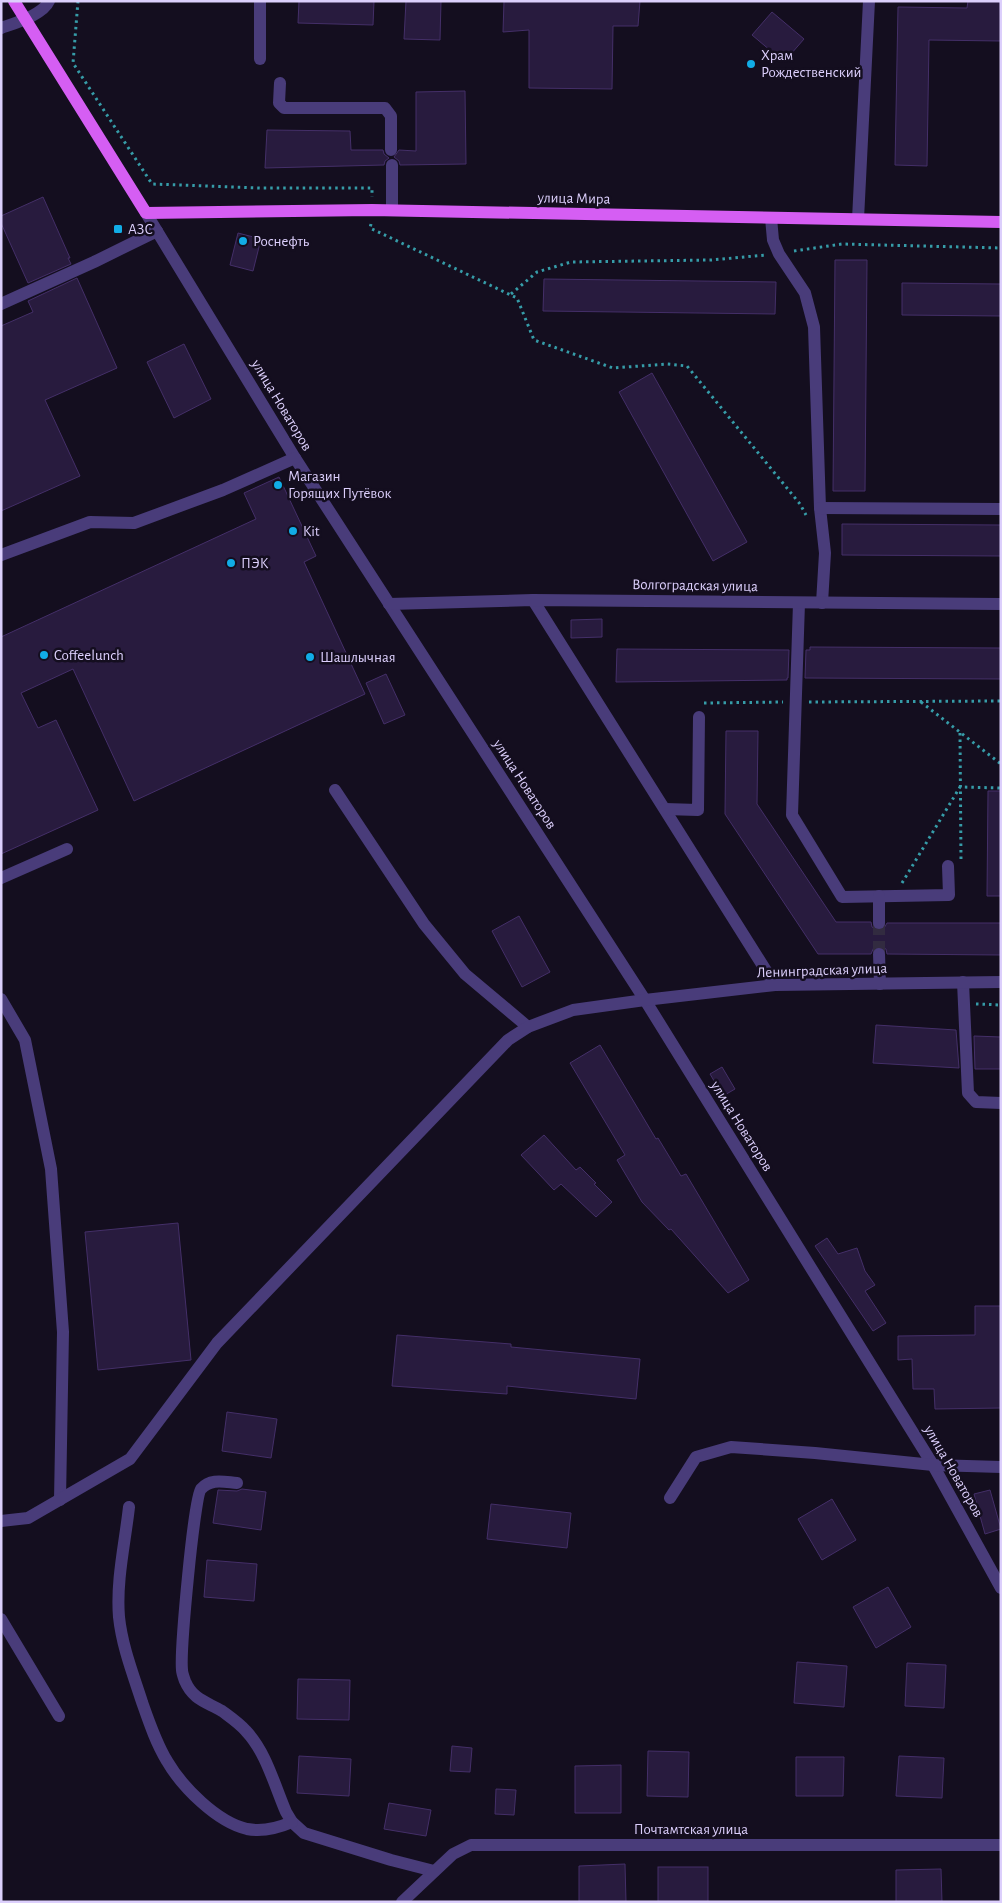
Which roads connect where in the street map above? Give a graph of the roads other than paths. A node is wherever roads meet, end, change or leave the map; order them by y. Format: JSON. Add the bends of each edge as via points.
{"nodes":[{"id":1,"x":14,"y":1,"type":"edge"},
{"id":2,"x":49,"y":1,"type":"edge"},
{"id":3,"x":260,"y":1,"type":"edge"},
{"id":4,"x":869,"y":1,"type":"edge"},
{"id":5,"x":26,"y":19,"type":"junction"},
{"id":6,"x":1,"y":28,"type":"edge"},
{"id":7,"x":260,"y":59,"type":"dead end"},
{"id":8,"x":280,"y":83,"type":"dead end"},
{"id":9,"x":392,"y":150,"type":"dead end"},
{"id":10,"x":392,"y":165,"type":"dead end"},
{"id":11,"x":392,"y":210,"type":"junction"},
{"id":12,"x":146,"y":213,"type":"junction"},
{"id":13,"x":771,"y":218,"type":"junction"},
{"id":14,"x":858,"y":219,"type":"junction"},
{"id":15,"x":1001,"y":222,"type":"edge"},
{"id":16,"x":157,"y":231,"type":"junction"},
{"id":17,"x":1,"y":304,"type":"edge"},
{"id":18,"x":295,"y":458,"type":"junction"},
{"id":19,"x":820,"y":508,"type":"junction"},
{"id":20,"x":1001,"y":509,"type":"edge"},
{"id":21,"x":1,"y":555,"type":"edge"},
{"id":22,"x":533,"y":600,"type":"junction"},
{"id":23,"x":799,"y":602,"type":"junction"},
{"id":24,"x":822,"y":603,"type":"junction"},
{"id":25,"x":389,"y":604,"type":"junction"},
{"id":26,"x":1001,"y":604,"type":"edge"},
{"id":27,"x":700,"y":718,"type":"road end"},
{"id":28,"x":335,"y":790,"type":"dead end"},
{"id":29,"x":665,"y":809,"type":"junction"},
{"id":30,"x":67,"y":849,"type":"dead end"},
{"id":31,"x":948,"y":866,"type":"road end"},
{"id":32,"x":1,"y":878,"type":"edge"},
{"id":33,"x":879,"y":896,"type":"junction"},
{"id":34,"x":879,"y":922,"type":"tunnel mouth"},
{"id":35,"x":879,"y":954,"type":"tunnel mouth"},
{"id":36,"x":963,"y":982,"type":"junction"},
{"id":37,"x":1001,"y":982,"type":"edge"},
{"id":38,"x":880,"y":984,"type":"junction"},
{"id":39,"x":775,"y":986,"type":"junction"},
{"id":40,"x":1,"y":998,"type":"edge"},
{"id":41,"x":645,"y":1000,"type":"junction"},
{"id":42,"x":528,"y":1027,"type":"junction"},
{"id":43,"x":1001,"y":1103,"type":"edge"},
{"id":44,"x":933,"y":1465,"type":"junction"},
{"id":45,"x":1001,"y":1467,"type":"edge"},
{"id":46,"x":237,"y":1483,"type":"dead end"},
{"id":47,"x":670,"y":1498,"type":"dead end"},
{"id":48,"x":60,"y":1500,"type":"junction"},
{"id":49,"x":129,"y":1507,"type":"dead end"},
{"id":50,"x":1,"y":1521,"type":"edge"},
{"id":51,"x":1001,"y":1588,"type":"edge"},
{"id":52,"x":1,"y":1619,"type":"edge"},
{"id":53,"x":59,"y":1716,"type":"dead end"},
{"id":54,"x":292,"y":1822,"type":"junction"},
{"id":55,"x":1001,"y":1845,"type":"edge"},
{"id":56,"x":434,"y":1871,"type":"junction"},
{"id":57,"x":402,"y":1902,"type":"edge"}],
"edges":[{"from":1,"to":5,"type":"main road","name":"улица Новаторов"},
{"from":2,"to":5,"type":"street","via":[[47,6]]},
{"from":3,"to":7,"type":"street"},
{"from":4,"to":14,"type":"street"},
{"from":5,"to":6,"type":"street"},
{"from":5,"to":12,"type":"main road","name":"улица Новаторов"},
{"from":8,"to":9,"type":"street","via":[[279,103],[284,108],[385,108],[391,116]]},
{"from":10,"to":11,"type":"street"},
{"from":11,"to":12,"type":"main road","name":"улица Мира"},
{"from":11,"to":13,"type":"main road","name":"улица Мира"},
{"from":12,"to":16,"type":"street","name":"улица Новаторов"},
{"from":13,"to":14,"type":"main road","name":"улица Мира"},
{"from":13,"to":19,"type":"street","via":[[773,240],[805,293],[814,327]]},
{"from":14,"to":15,"type":"main road","name":"улица Мира"},
{"from":16,"to":17,"type":"street"},
{"from":16,"to":18,"type":"street","name":"улица Новаторов"},
{"from":18,"to":21,"type":"street","via":[[223,490],[134,523],[90,522]]},
{"from":18,"to":25,"type":"street","name":"улица Новаторов"},
{"from":19,"to":20,"type":"street"},
{"from":19,"to":24,"type":"street","via":[[825,553]]},
{"from":22,"to":23,"type":"street","name":"Волгоградская улица"},
{"from":22,"to":25,"type":"street","name":"Волгоградская улица"},
{"from":22,"to":29,"type":"street"},
{"from":23,"to":24,"type":"street","name":"Волгоградская улица"},
{"from":23,"to":33,"type":"street","via":[[792,815],[842,897]]},
{"from":24,"to":26,"type":"street","name":"Волгоградская улица"},
{"from":25,"to":41,"type":"street","name":"улица Новаторов"},
{"from":27,"to":29,"type":"street","via":[[698,810]]},
{"from":28,"to":42,"type":"street","via":[[424,924],[465,974]]},
{"from":29,"to":39,"type":"street"},
{"from":30,"to":32,"type":"street"},
{"from":31,"to":33,"type":"street","via":[[949,895]]},
{"from":33,"to":34,"type":"street"},
{"from":35,"to":38,"type":"street"},
{"from":36,"to":37,"type":"street","name":"Ленинградская улица"},
{"from":36,"to":38,"type":"street","name":"Ленинградская улица"},
{"from":36,"to":43,"type":"street","via":[[968,1093],[976,1102]]},
{"from":38,"to":39,"type":"street","name":"Ленинградская улица"},
{"from":39,"to":41,"type":"street","name":"Ленинградская улица"},
{"from":40,"to":48,"type":"street","via":[[25,1040],[51,1170],[63,1332]]},
{"from":41,"to":42,"type":"street","name":"Ленинградская улица","via":[[573,1010]]},
{"from":41,"to":44,"type":"street","name":"улица Новаторов"},
{"from":42,"to":48,"type":"street","name":"Ленинградская улица","via":[[508,1040],[217,1343],[130,1459]]},
{"from":44,"to":45,"type":"street"},
{"from":44,"to":47,"type":"street","via":[[731,1447],[696,1457]]},
{"from":44,"to":51,"type":"street","name":"улица Новаторов"},
{"from":46,"to":54,"type":"street","via":[[210,1482],[198,1494],[182,1670],[185,1681],[197,1698],[237,1723],[259,1746]]},
{"from":48,"to":50,"type":"street","name":"Ленинградская улица","via":[[28,1518]]},
{"from":49,"to":54,"type":"street","via":[[119,1616],[128,1661],[157,1743],[168,1763],[198,1799],[230,1823],[264,1830]]},
{"from":52,"to":53,"type":"street"},
{"from":54,"to":56,"type":"street","via":[[304,1832]]},
{"from":55,"to":56,"type":"street","name":"Почтамтская улица","via":[[471,1845],[453,1854]]},
{"from":56,"to":57,"type":"street","name":"Почтамтская улица"}]}
